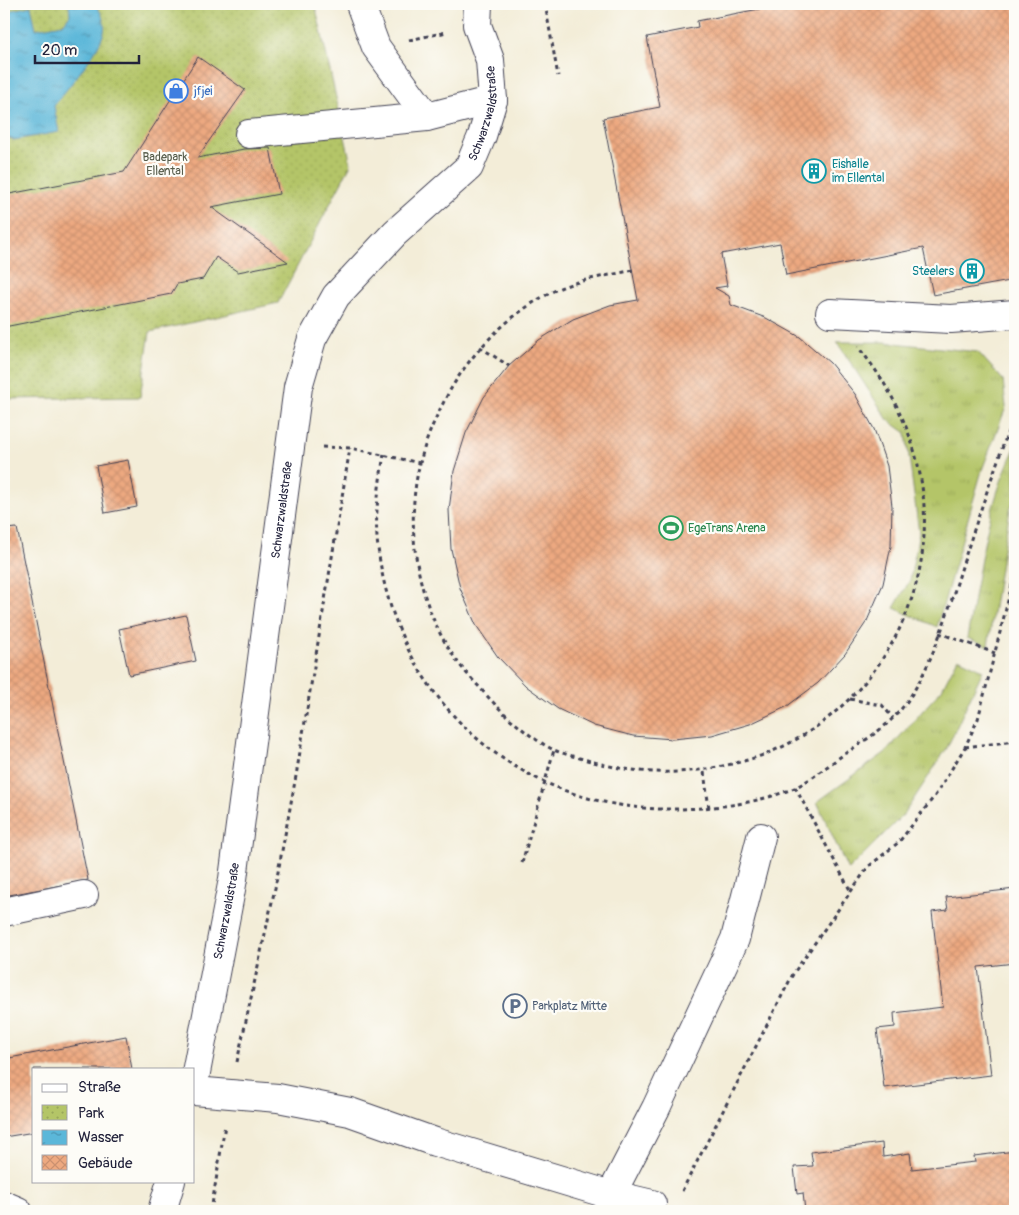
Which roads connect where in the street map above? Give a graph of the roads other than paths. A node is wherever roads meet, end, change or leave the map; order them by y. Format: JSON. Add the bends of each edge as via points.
{"nodes":[{"id":1,"x":360,"y":4,"type":"edge"},
{"id":2,"x":478,"y":14,"type":"edge"},
{"id":3,"x":493,"y":100,"type":"junction"},
{"id":4,"x":427,"y":117,"type":"junction"},
{"id":5,"x":249,"y":134,"type":"dead end"},
{"id":6,"x":830,"y":313,"type":"dead end"},
{"id":7,"x":1015,"y":314,"type":"edge"},
{"id":8,"x":761,"y":837,"type":"dead end"},
{"id":9,"x":84,"y":895,"type":"dead end"},
{"id":10,"x":4,"y":912,"type":"edge"},
{"id":11,"x":195,"y":1077,"type":"edge"},
{"id":12,"x":195,"y":1092,"type":"edge"},
{"id":13,"x":171,"y":1182,"type":"edge"},
{"id":14,"x":611,"y":1195,"type":"junction"},
{"id":15,"x":652,"y":1204,"type":"dead end"},
{"id":16,"x":4,"y":1205,"type":"edge"},
{"id":17,"x":18,"y":1211,"type":"edge"},
{"id":18,"x":162,"y":1211,"type":"edge"}],
"edges":[{"from":1,"to":4,"type":"street","via":[[376,47]]},
{"from":2,"to":3,"type":"street","name":"Schwarzwaldstraße","via":[[490,60]]},
{"from":3,"to":4,"type":"street"},
{"from":3,"to":11,"type":"street","name":"Schwarzwaldstraße","via":[[469,167],[395,233],[336,296],[312,339],[298,387],[289,446],[233,878]]},
{"from":4,"to":5,"type":"street"},
{"from":6,"to":7,"type":"street","via":[[951,318]]},
{"from":8,"to":14,"type":"street","via":[[735,939],[656,1108]]},
{"from":9,"to":10,"type":"street"},
{"from":12,"to":14,"type":"street","via":[[278,1098],[350,1112],[435,1142]]},
{"from":13,"to":18,"type":"street"},
{"from":14,"to":15,"type":"street"},
{"from":16,"to":17,"type":"street"}]}
